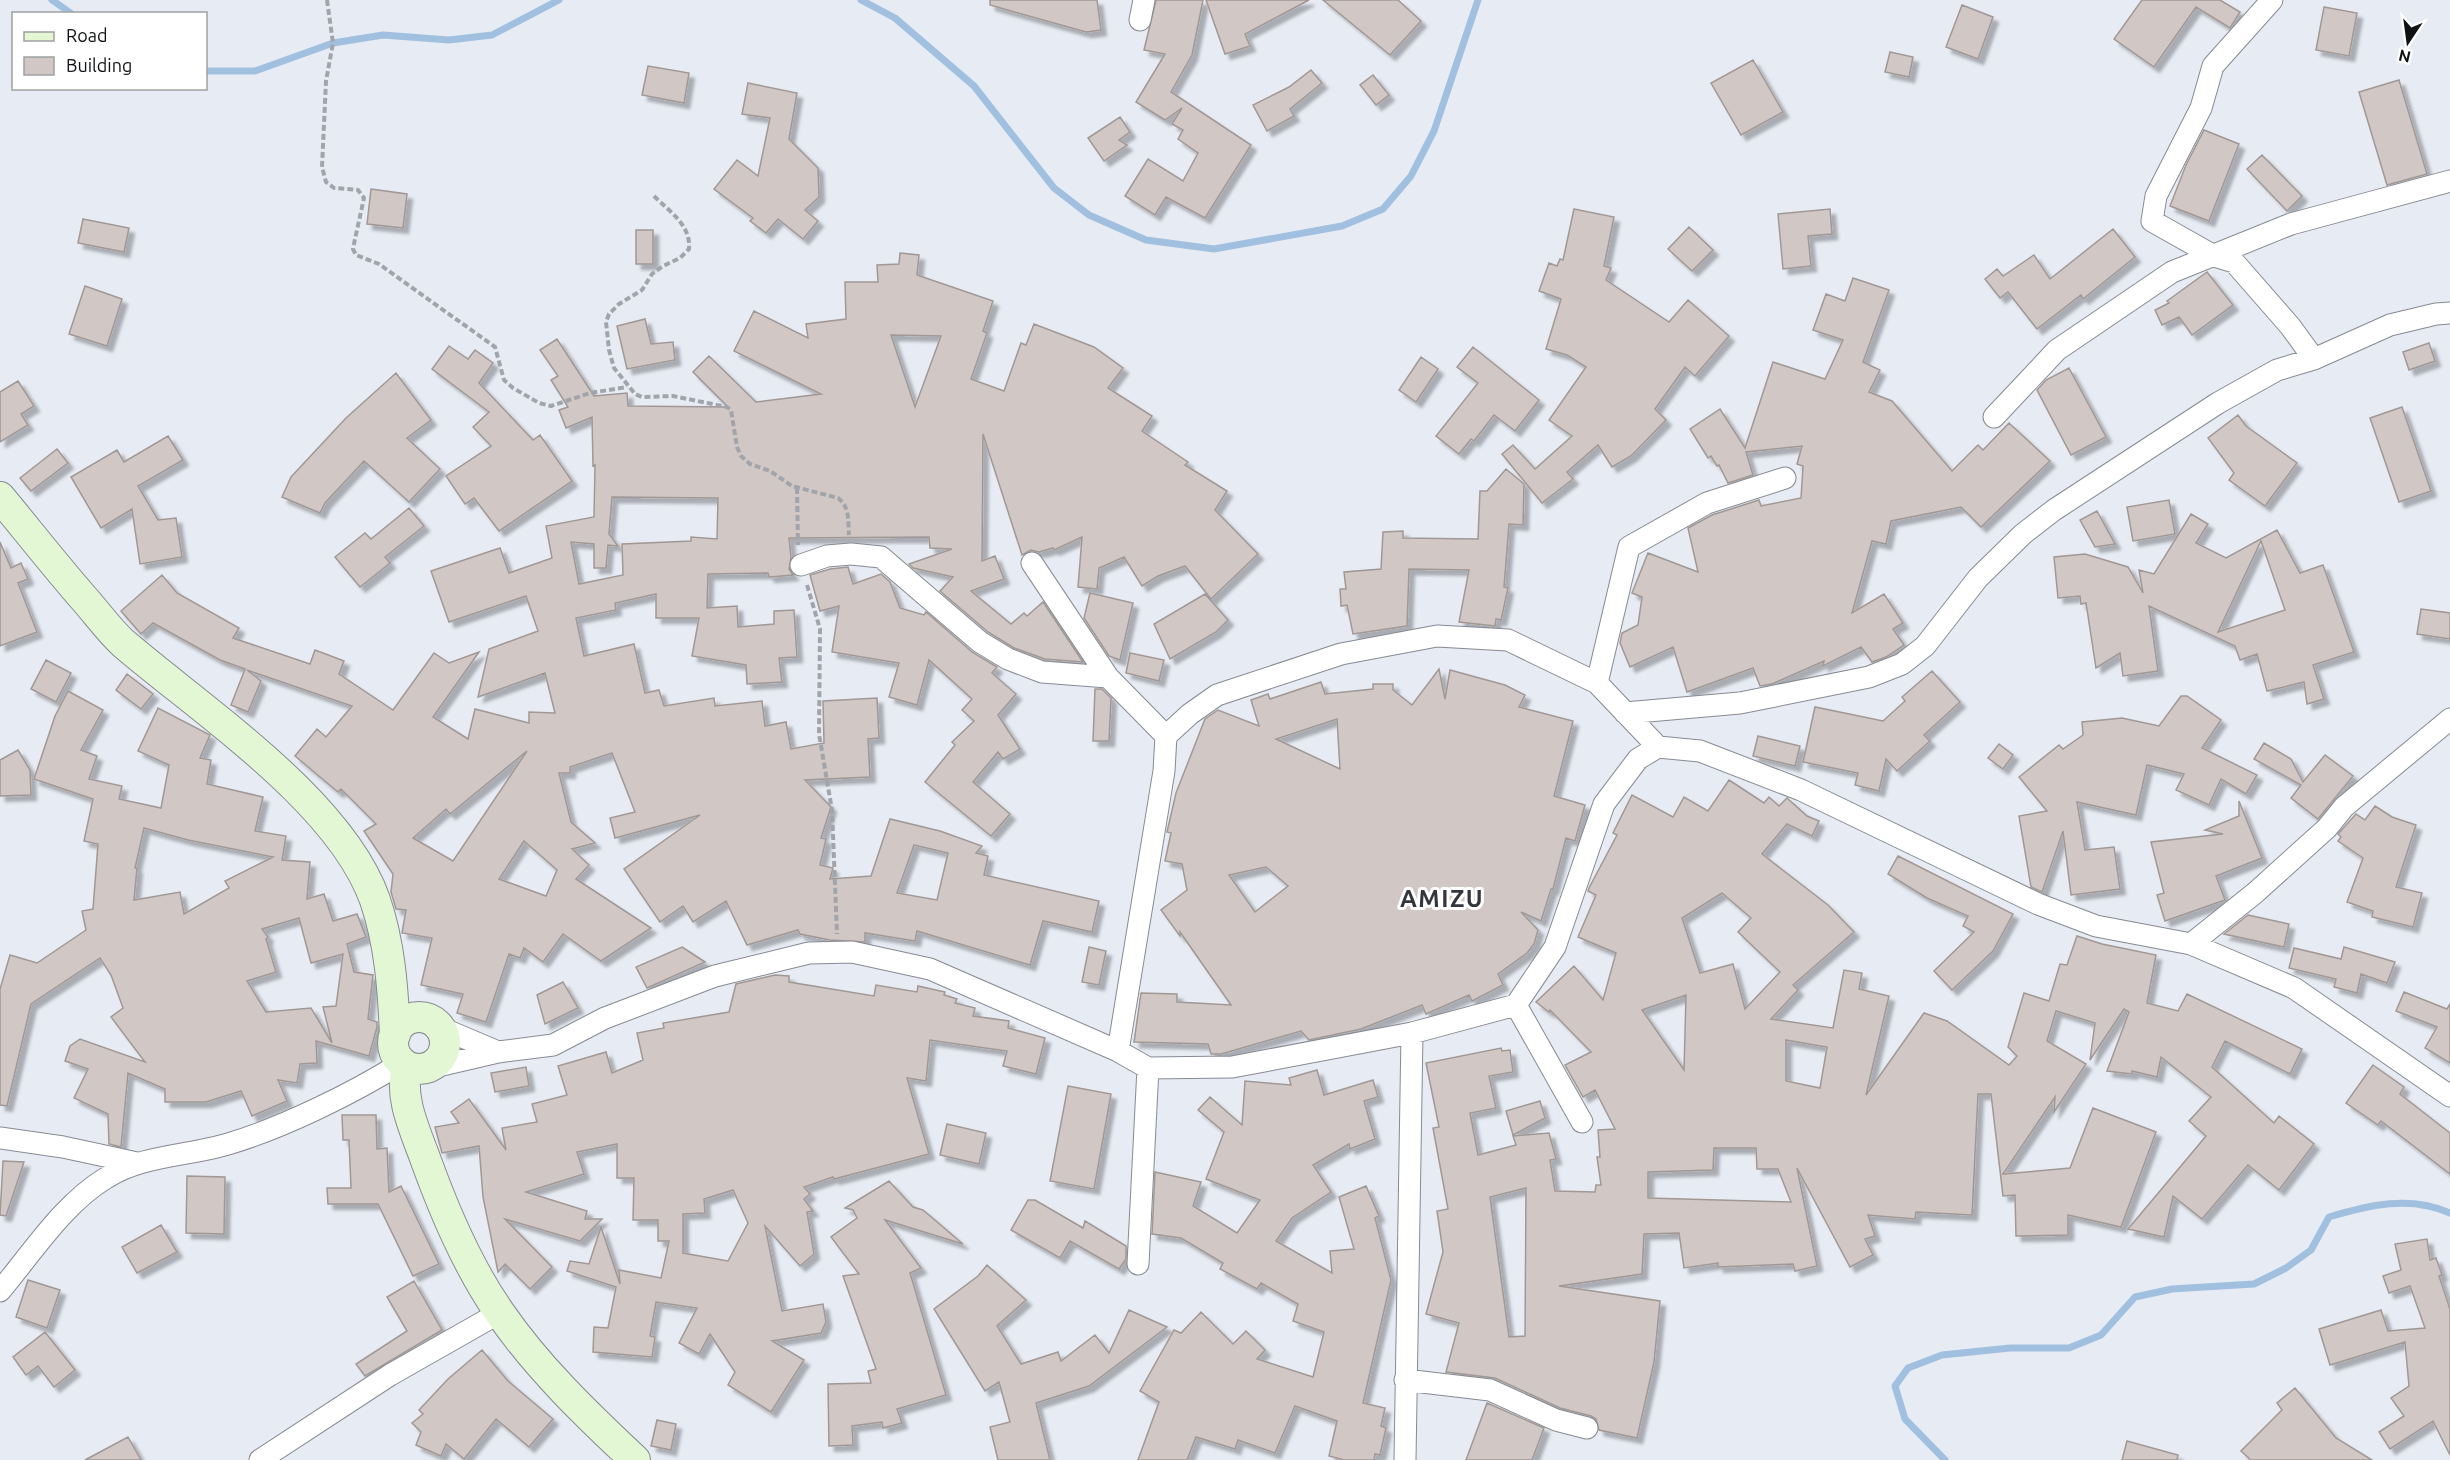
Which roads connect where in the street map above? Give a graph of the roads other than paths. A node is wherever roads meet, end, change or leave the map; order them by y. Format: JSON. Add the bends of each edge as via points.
{"nodes":[{"id":1,"x":2272,"y":0,"type":"edge"},
{"id":2,"x":2450,"y":181,"type":"edge"},
{"id":3,"x":2214,"y":256,"type":"junction"},
{"id":4,"x":2450,"y":314,"type":"edge"},
{"id":5,"x":2314,"y":359,"type":"junction"},
{"id":6,"x":1994,"y":417,"type":"dead end"},
{"id":7,"x":1785,"y":478,"type":"dead end"},
{"id":8,"x":0,"y":497,"type":"edge"},
{"id":9,"x":1032,"y":563,"type":"dead end"},
{"id":10,"x":801,"y":565,"type":"road end"},
{"id":11,"x":1108,"y":677,"type":"junction"},
{"id":12,"x":1597,"y":682,"type":"junction"},
{"id":13,"x":1625,"y":713,"type":"junction"},
{"id":14,"x":2450,"y":719,"type":"edge"},
{"id":15,"x":1166,"y":736,"type":"junction"},
{"id":16,"x":1658,"y":747,"type":"junction"},
{"id":17,"x":2192,"y":944,"type":"junction"},
{"id":18,"x":392,"y":982,"type":"junction"},
{"id":19,"x":1516,"y":1005,"type":"junction"},
{"id":20,"x":432,"y":1023,"type":"junction"},
{"id":21,"x":1412,"y":1033,"type":"junction"},
{"id":22,"x":1118,"y":1051,"type":"junction"},
{"id":23,"x":498,"y":1052,"type":"junction"},
{"id":24,"x":407,"y":1058,"type":"junction"},
{"id":25,"x":1148,"y":1068,"type":"junction"},
{"id":26,"x":371,"y":1082,"type":"junction"},
{"id":27,"x":2450,"y":1096,"type":"edge"},
{"id":28,"x":406,"y":1104,"type":"junction"},
{"id":29,"x":1582,"y":1122,"type":"dead end"},
{"id":30,"x":0,"y":1138,"type":"edge"},
{"id":31,"x":136,"y":1163,"type":"junction"},
{"id":32,"x":1138,"y":1264,"type":"dead end"},
{"id":33,"x":0,"y":1291,"type":"edge"},
{"id":34,"x":499,"y":1313,"type":"junction"},
{"id":35,"x":1405,"y":1380,"type":"junction"},
{"id":36,"x":1587,"y":1428,"type":"dead end"},
{"id":37,"x":260,"y":1460,"type":"edge"},
{"id":38,"x":635,"y":1460,"type":"edge"},
{"id":39,"x":1405,"y":1460,"type":"edge"}],
"edges":[{"from":1,"to":3,"type":"street","via":[[2213,66],[2201,108],[2156,196],[2152,221]]},
{"from":2,"to":3,"type":"street","via":[[2291,224]]},
{"from":3,"to":5,"type":"street","via":[[2234,262]]},
{"from":3,"to":6,"type":"street","via":[[2172,272],[2057,350]]},
{"from":4,"to":5,"type":"street","via":[[2390,325]]},
{"from":5,"to":13,"type":"street","via":[[2277,370],[2218,403],[2054,510],[1978,578],[1924,646],[1902,664],[1869,677],[1740,703]]},
{"from":7,"to":12,"type":"street","via":[[1707,502],[1629,547]]},
{"from":8,"to":18,"type":"street","via":[[121,641],[250,747],[310,804],[346,848],[375,900],[386,938]]},
{"from":9,"to":11,"type":"street"},
{"from":10,"to":11,"type":"street","via":[[827,556],[881,557],[980,642],[1008,659],[1042,672]]},
{"from":11,"to":15,"type":"street"},
{"from":12,"to":13,"type":"street"},
{"from":12,"to":15,"type":"street","via":[[1508,640],[1437,636],[1341,654],[1217,695]]},
{"from":13,"to":16,"type":"street"},
{"from":14,"to":17,"type":"street","via":[[2344,807],[2327,828],[2255,893]]},
{"from":15,"to":22,"type":"street","via":[[1164,771]]},
{"from":16,"to":17,"type":"street","via":[[1700,751],[1801,790],[2038,904],[2096,926]]},
{"from":16,"to":19,"type":"street","via":[[1638,759],[1604,804],[1555,947]]},
{"from":17,"to":27,"type":"street","via":[[2294,988]]},
{"from":18,"to":20,"type":"street","via":[[409,1006]]},
{"from":18,"to":24,"type":"street"},
{"from":19,"to":21,"type":"street"},
{"from":19,"to":29,"type":"street"},
{"from":20,"to":23,"type":"street"},
{"from":20,"to":24,"type":"street","via":[[408,1020]]},
{"from":20,"to":24,"type":"street","via":[[444,1035],[440,1060]]},
{"from":21,"to":25,"type":"street","via":[[1232,1067]]},
{"from":21,"to":35,"type":"street"},
{"from":22,"to":23,"type":"street","via":[[930,969],[852,952],[808,953],[715,976],[605,1018],[552,1045]]},
{"from":22,"to":25,"type":"street"},
{"from":23,"to":24,"type":"street"},
{"from":24,"to":26,"type":"street"},
{"from":24,"to":28,"type":"street"},
{"from":25,"to":32,"type":"street"},
{"from":26,"to":28,"type":"street","via":[[394,1088]]},
{"from":26,"to":31,"type":"street","via":[[229,1144]]},
{"from":28,"to":34,"type":"street","via":[[444,1209]]},
{"from":30,"to":31,"type":"street"},
{"from":31,"to":33,"type":"street","via":[[86,1193]]},
{"from":34,"to":37,"type":"street","via":[[390,1375]]},
{"from":34,"to":38,"type":"street","via":[[588,1416]]},
{"from":35,"to":36,"type":"street","via":[[1490,1390],[1556,1420]]},
{"from":35,"to":39,"type":"street"}]}
